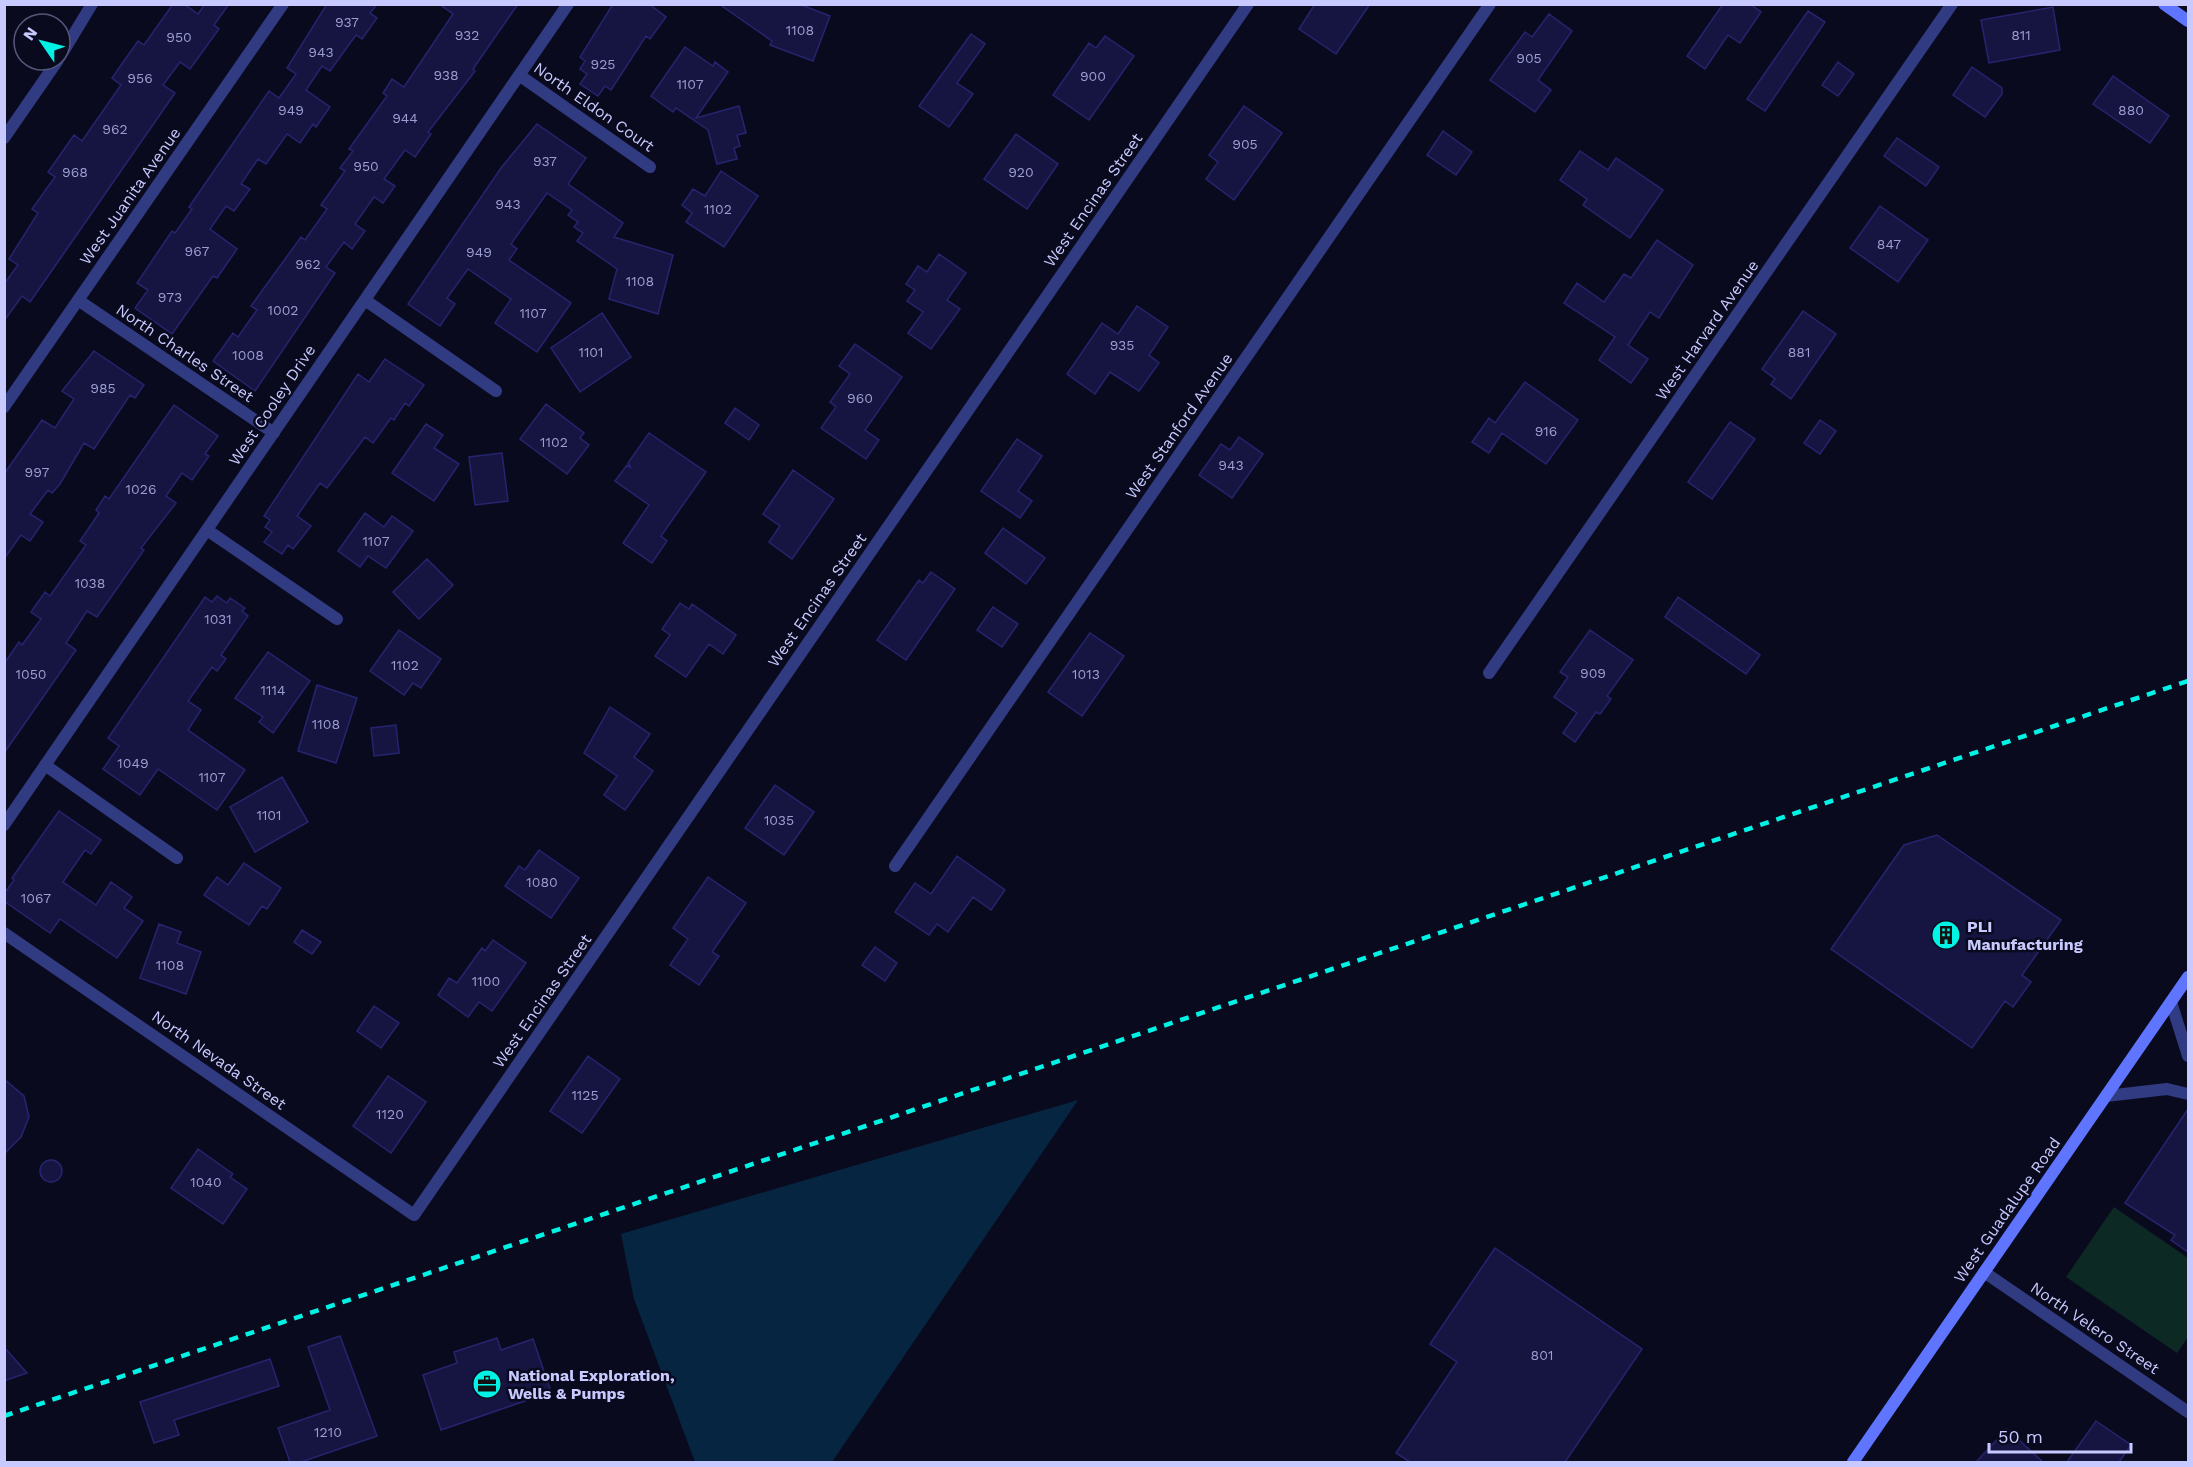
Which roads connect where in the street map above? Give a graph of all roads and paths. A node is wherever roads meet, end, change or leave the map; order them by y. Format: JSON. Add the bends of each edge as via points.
{"nodes":[{"id":1,"x":92,"y":4,"type":"edge"},
{"id":2,"x":283,"y":4,"type":"edge"},
{"id":3,"x":568,"y":4,"type":"edge"},
{"id":4,"x":1248,"y":4,"type":"edge"},
{"id":5,"x":1490,"y":4,"type":"edge"},
{"id":6,"x":1952,"y":4,"type":"edge"},
{"id":7,"x":2164,"y":4,"type":"edge"},
{"id":8,"x":2188,"y":21,"type":"edge"},
{"id":9,"x":72,"y":37,"type":"edge"},
{"id":10,"x":50,"y":72,"type":"edge"},
{"id":11,"x":519,"y":75,"type":"junction"},
{"id":12,"x":4,"y":138,"type":"edge"},
{"id":13,"x":650,"y":167,"type":"dead end"},
{"id":14,"x":78,"y":300,"type":"junction"},
{"id":15,"x":365,"y":300,"type":"junction"},
{"id":16,"x":496,"y":391,"type":"dead end"},
{"id":17,"x":4,"y":407,"type":"edge"},
{"id":18,"x":274,"y":433,"type":"junction"},
{"id":19,"x":207,"y":530,"type":"junction"},
{"id":20,"x":337,"y":619,"type":"dead end"},
{"id":21,"x":1489,"y":674,"type":"dead end"},
{"id":22,"x":45,"y":765,"type":"junction"},
{"id":23,"x":4,"y":825,"type":"edge"},
{"id":24,"x":177,"y":858,"type":"dead end"},
{"id":25,"x":895,"y":866,"type":"dead end"},
{"id":26,"x":4,"y":933,"type":"edge"},
{"id":27,"x":2188,"y":977,"type":"edge"},
{"id":28,"x":2171,"y":1002,"type":"junction"},
{"id":29,"x":2188,"y":1056,"type":"edge"},
{"id":30,"x":2188,"y":1094,"type":"edge"},
{"id":31,"x":2106,"y":1096,"type":"junction"},
{"id":32,"x":414,"y":1215,"type":"joint"},
{"id":33,"x":1984,"y":1272,"type":"junction"},
{"id":34,"x":2188,"y":1412,"type":"edge"},
{"id":35,"x":1853,"y":1462,"type":"edge"}],
"edges":[{"from":1,"to":9,"type":"street"},
{"from":2,"to":14,"type":"street","name":"West Juanita Avenue"},
{"from":3,"to":11,"type":"street","name":"West Cooley Drive"},
{"from":4,"to":32,"type":"street","name":"West Encinas Street"},
{"from":5,"to":25,"type":"street","name":"West Stanford Avenue"},
{"from":6,"to":21,"type":"street","name":"West Harvard Avenue"},
{"from":7,"to":8,"type":"main road"},
{"from":10,"to":12,"type":"street"},
{"from":11,"to":13,"type":"street","name":"North Eldon Court"},
{"from":11,"to":15,"type":"street","name":"West Cooley Drive"},
{"from":14,"to":17,"type":"street","name":"West Juanita Avenue"},
{"from":14,"to":18,"type":"street","name":"North Charles Street"},
{"from":15,"to":16,"type":"street"},
{"from":15,"to":18,"type":"street","name":"West Cooley Drive"},
{"from":18,"to":19,"type":"street","name":"West Cooley Drive"},
{"from":19,"to":20,"type":"street"},
{"from":19,"to":22,"type":"street","name":"West Cooley Drive"},
{"from":22,"to":23,"type":"street","name":"West Cooley Drive"},
{"from":22,"to":24,"type":"street"},
{"from":26,"to":32,"type":"street","name":"North Nevada Street"},
{"from":27,"to":28,"type":"main road","name":"West Guadalupe Road"},
{"from":28,"to":29,"type":"street"},
{"from":28,"to":31,"type":"main road","name":"West Guadalupe Road"},
{"from":30,"to":31,"type":"street","via":[[2167,1089]]},
{"from":31,"to":33,"type":"main road","name":"West Guadalupe Road"},
{"from":33,"to":34,"type":"street","name":"North Velero Street"},
{"from":33,"to":35,"type":"main road","name":"West Guadalupe Road"}]}
